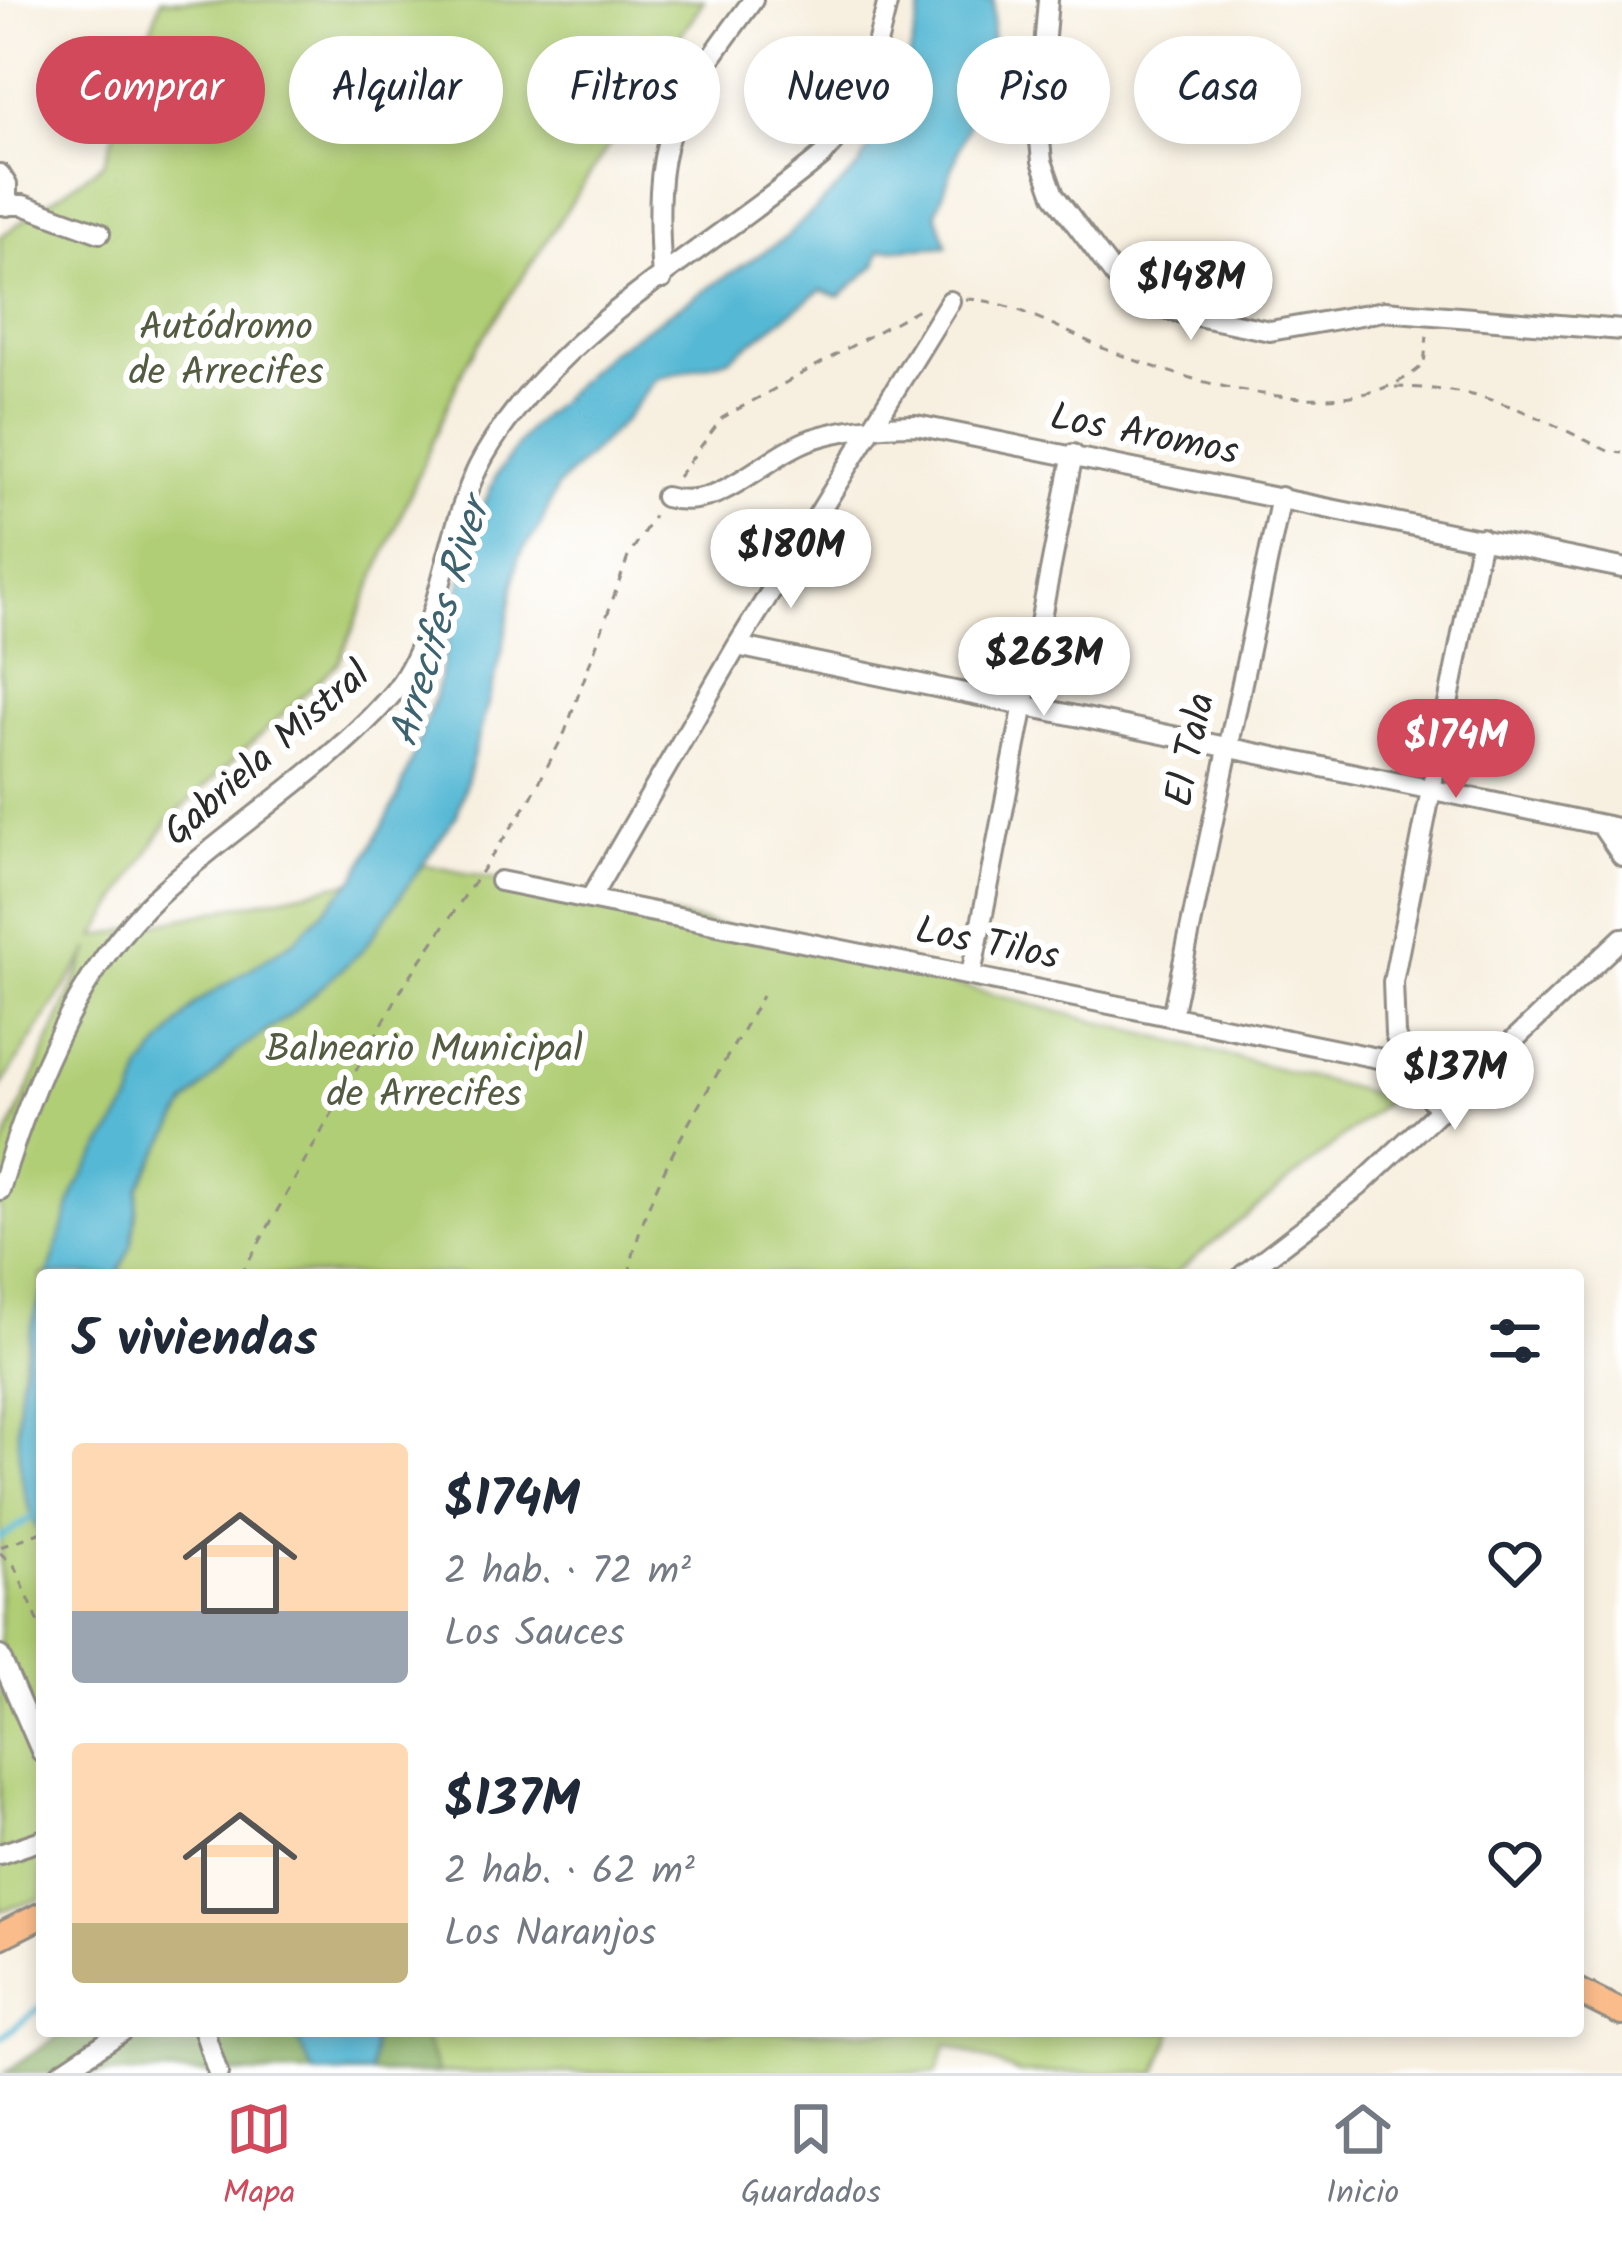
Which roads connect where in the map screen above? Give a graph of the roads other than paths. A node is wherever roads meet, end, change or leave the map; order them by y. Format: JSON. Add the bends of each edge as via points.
{"nodes":[{"id":1,"x":753,"y":0,"type":"edge"},
{"id":2,"x":888,"y":0,"type":"edge"},
{"id":3,"x":1048,"y":0,"type":"edge"},
{"id":4,"x":0,"y":174,"type":"edge"},
{"id":5,"x":4,"y":206,"type":"edge"},
{"id":6,"x":100,"y":233,"type":"dead end"},
{"id":7,"x":662,"y":279,"type":"junction"},
{"id":8,"x":950,"y":301,"type":"dead end"},
{"id":9,"x":1622,"y":330,"type":"edge"},
{"id":10,"x":875,"y":425,"type":"junction"},
{"id":11,"x":1072,"y":454,"type":"junction"},
{"id":12,"x":665,"y":497,"type":"dead end"},
{"id":13,"x":1282,"y":497,"type":"junction"},
{"id":14,"x":1481,"y":538,"type":"junction"},
{"id":15,"x":1622,"y":568,"type":"edge"},
{"id":16,"x":737,"y":646,"type":"junction"},
{"id":17,"x":1019,"y":706,"type":"junction"},
{"id":18,"x":1226,"y":748,"type":"junction"},
{"id":19,"x":1431,"y":788,"type":"junction"},
{"id":20,"x":1601,"y":825,"type":"junction"},
{"id":21,"x":1622,"y":829,"type":"edge"},
{"id":22,"x":1622,"y":856,"type":"edge"},
{"id":23,"x":500,"y":880,"type":"dead end"},
{"id":24,"x":590,"y":898,"type":"junction"},
{"id":25,"x":1622,"y":938,"type":"edge"},
{"id":26,"x":971,"y":975,"type":"junction"},
{"id":27,"x":1172,"y":1016,"type":"junction"},
{"id":28,"x":1406,"y":1067,"type":"junction"},
{"id":29,"x":1440,"y":1111,"type":"junction"},
{"id":30,"x":0,"y":1190,"type":"edge"},
{"id":31,"x":1251,"y":1269,"type":"edge"},
{"id":32,"x":0,"y":1656,"type":"edge"},
{"id":33,"x":9,"y":1702,"type":"edge"},
{"id":34,"x":36,"y":1744,"type":"edge"},
{"id":35,"x":36,"y":1842,"type":"edge"},
{"id":36,"x":0,"y":1853,"type":"edge"},
{"id":37,"x":1584,"y":1994,"type":"edge"},
{"id":38,"x":1622,"y":2013,"type":"edge"},
{"id":39,"x":114,"y":2037,"type":"edge"},
{"id":40,"x":205,"y":2037,"type":"edge"},
{"id":41,"x":59,"y":2073,"type":"edge"},
{"id":42,"x":218,"y":2073,"type":"edge"}],
"edges":[{"from":1,"to":7,"type":"street","via":[[689,86],[664,140],[656,194]]},
{"from":2,"to":7,"type":"street","name":"Gabriela Mistral","via":[[849,126],[795,179]]},
{"from":3,"to":9,"type":"street","via":[[1042,161],[1054,195],[1127,292],[1168,310],[1270,331],[1384,311]]},
{"from":4,"to":5,"type":"street"},
{"from":5,"to":6,"type":"street"},
{"from":7,"to":30,"type":"street","name":"Gabriela Mistral","via":[[550,374],[484,455],[398,687],[157,896],[114,948],[72,1013]]},
{"from":8,"to":10,"type":"street"},
{"from":10,"to":11,"type":"street","name":"Los Aromos"},
{"from":10,"to":12,"type":"street","name":"Los Aromos","via":[[800,444],[714,496],[685,503]]},
{"from":10,"to":16,"type":"street"},
{"from":11,"to":13,"type":"street","name":"Los Aromos"},
{"from":11,"to":17,"type":"street"},
{"from":13,"to":14,"type":"street","name":"Los Aromos"},
{"from":13,"to":18,"type":"street","name":"El Tala"},
{"from":14,"to":15,"type":"street","name":"Los Aromos"},
{"from":14,"to":19,"type":"street"},
{"from":16,"to":17,"type":"street"},
{"from":16,"to":24,"type":"street"},
{"from":17,"to":18,"type":"street"},
{"from":17,"to":26,"type":"street"},
{"from":18,"to":19,"type":"street"},
{"from":18,"to":27,"type":"street","name":"El Tala"},
{"from":19,"to":20,"type":"street"},
{"from":19,"to":28,"type":"street","via":[[1393,982]]},
{"from":20,"to":21,"type":"street"},
{"from":20,"to":22,"type":"street"},
{"from":23,"to":24,"type":"street","name":"Los Tilos"},
{"from":24,"to":26,"type":"street","name":"Los Tilos"},
{"from":25,"to":29,"type":"street"},
{"from":26,"to":27,"type":"street","name":"Los Tilos"},
{"from":27,"to":28,"type":"street","name":"Los Tilos"},
{"from":28,"to":29,"type":"street"},
{"from":29,"to":31,"type":"street"},
{"from":32,"to":33,"type":"street"},
{"from":33,"to":34,"type":"street"},
{"from":35,"to":36,"type":"street"},
{"from":37,"to":38,"type":"main road"},
{"from":39,"to":41,"type":"street"},
{"from":40,"to":42,"type":"street"}]}
